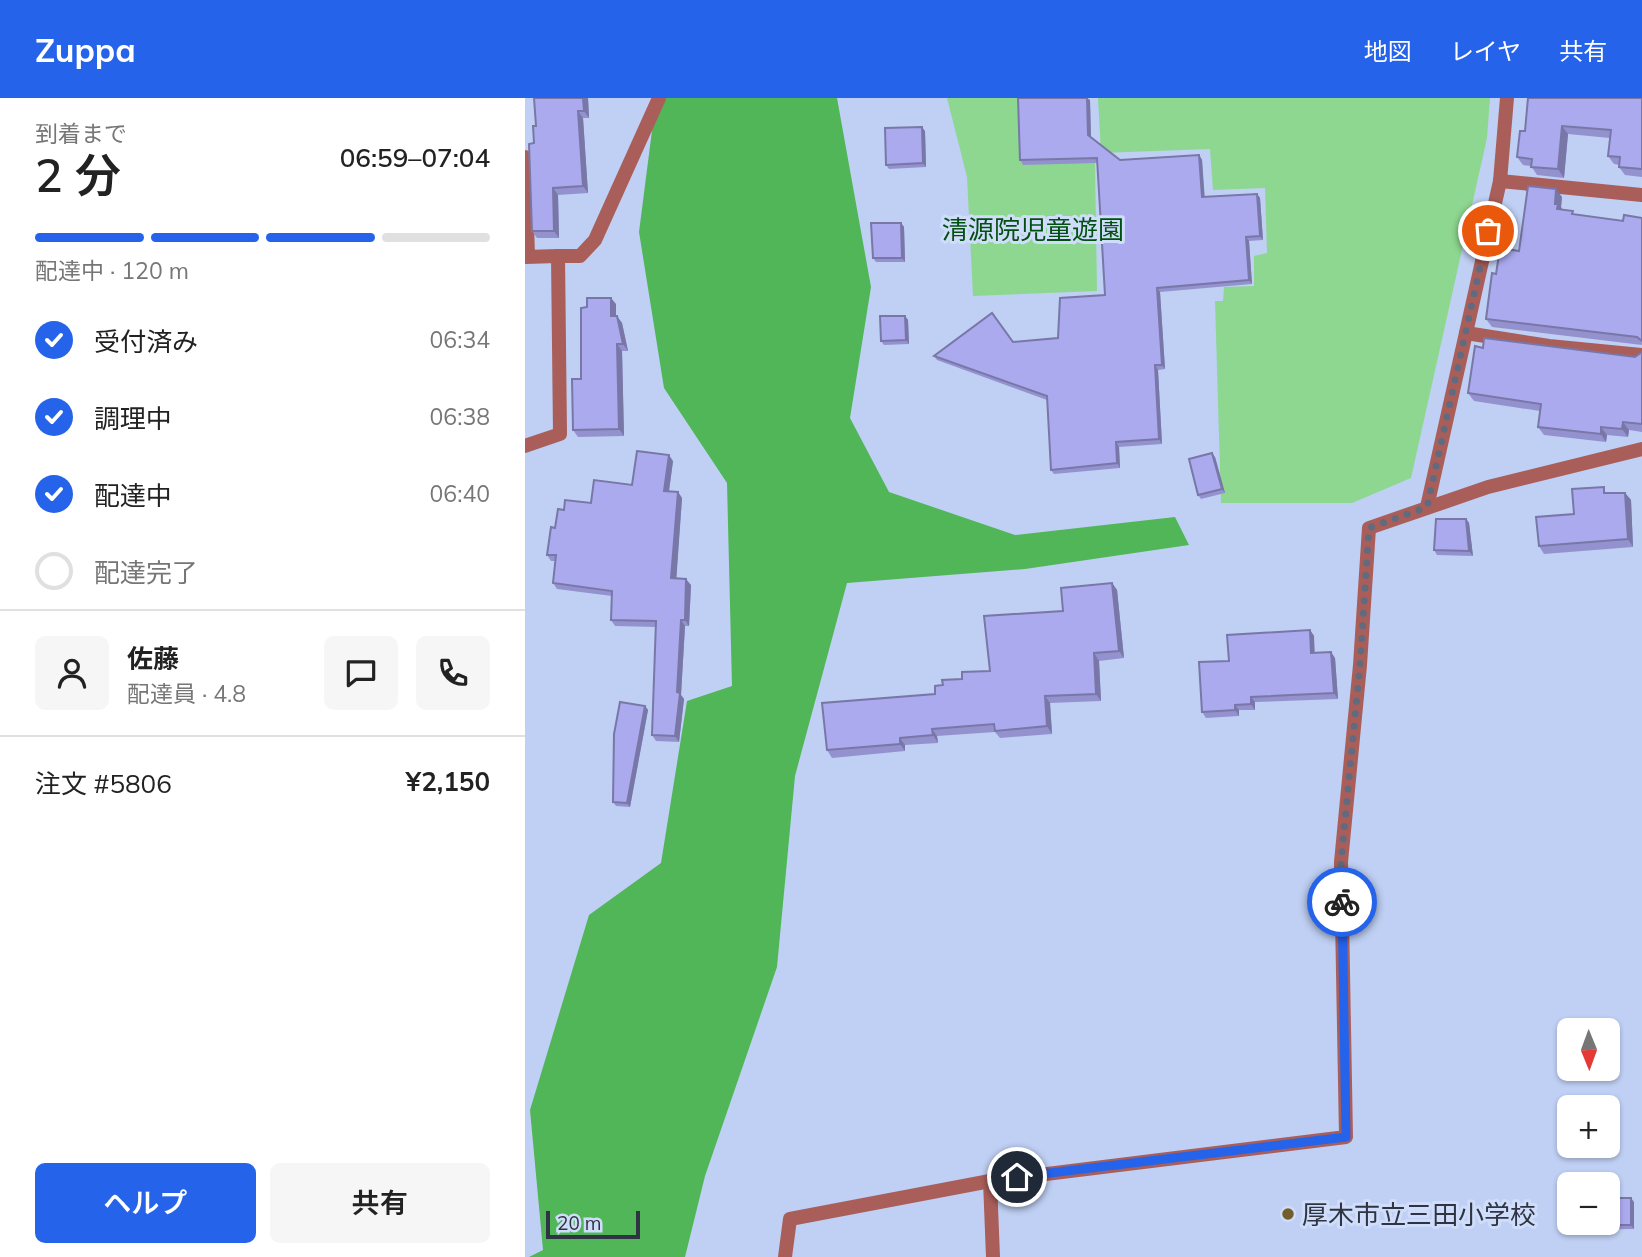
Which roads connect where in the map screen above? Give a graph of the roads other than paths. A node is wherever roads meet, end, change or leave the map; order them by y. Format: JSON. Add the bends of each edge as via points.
{"nodes":[{"id":1,"x":659,"y":98,"type":"edge"},
{"id":2,"x":1507,"y":98,"type":"edge"},
{"id":3,"x":525,"y":156,"type":"edge"},
{"id":4,"x":1500,"y":181,"type":"junction"},
{"id":5,"x":1642,"y":195,"type":"edge"},
{"id":6,"x":527,"y":256,"type":"edge"},
{"id":7,"x":558,"y":256,"type":"junction"},
{"id":8,"x":1466,"y":333,"type":"junction"},
{"id":9,"x":1642,"y":355,"type":"edge"},
{"id":10,"x":525,"y":446,"type":"edge"},
{"id":11,"x":1642,"y":449,"type":"edge"},
{"id":12,"x":1427,"y":507,"type":"junction"},
{"id":13,"x":990,"y":1181,"type":"junction"},
{"id":14,"x":785,"y":1257,"type":"edge"},
{"id":15,"x":993,"y":1257,"type":"edge"}],
"edges":[{"from":1,"to":7,"type":"street","via":[[595,240],[580,256]]},
{"from":2,"to":4,"type":"street"},
{"from":3,"to":6,"type":"street"},
{"from":4,"to":5,"type":"street"},
{"from":4,"to":8,"type":"street"},
{"from":6,"to":7,"type":"street"},
{"from":7,"to":10,"type":"street","via":[[560,434]]},
{"from":8,"to":9,"type":"street"},
{"from":8,"to":12,"type":"street"},
{"from":11,"to":12,"type":"street"},
{"from":12,"to":13,"type":"street","via":[[1369,528],[1341,862],[1346,1137]]},
{"from":13,"to":14,"type":"street","via":[[790,1219]]},
{"from":13,"to":15,"type":"street"}]}
